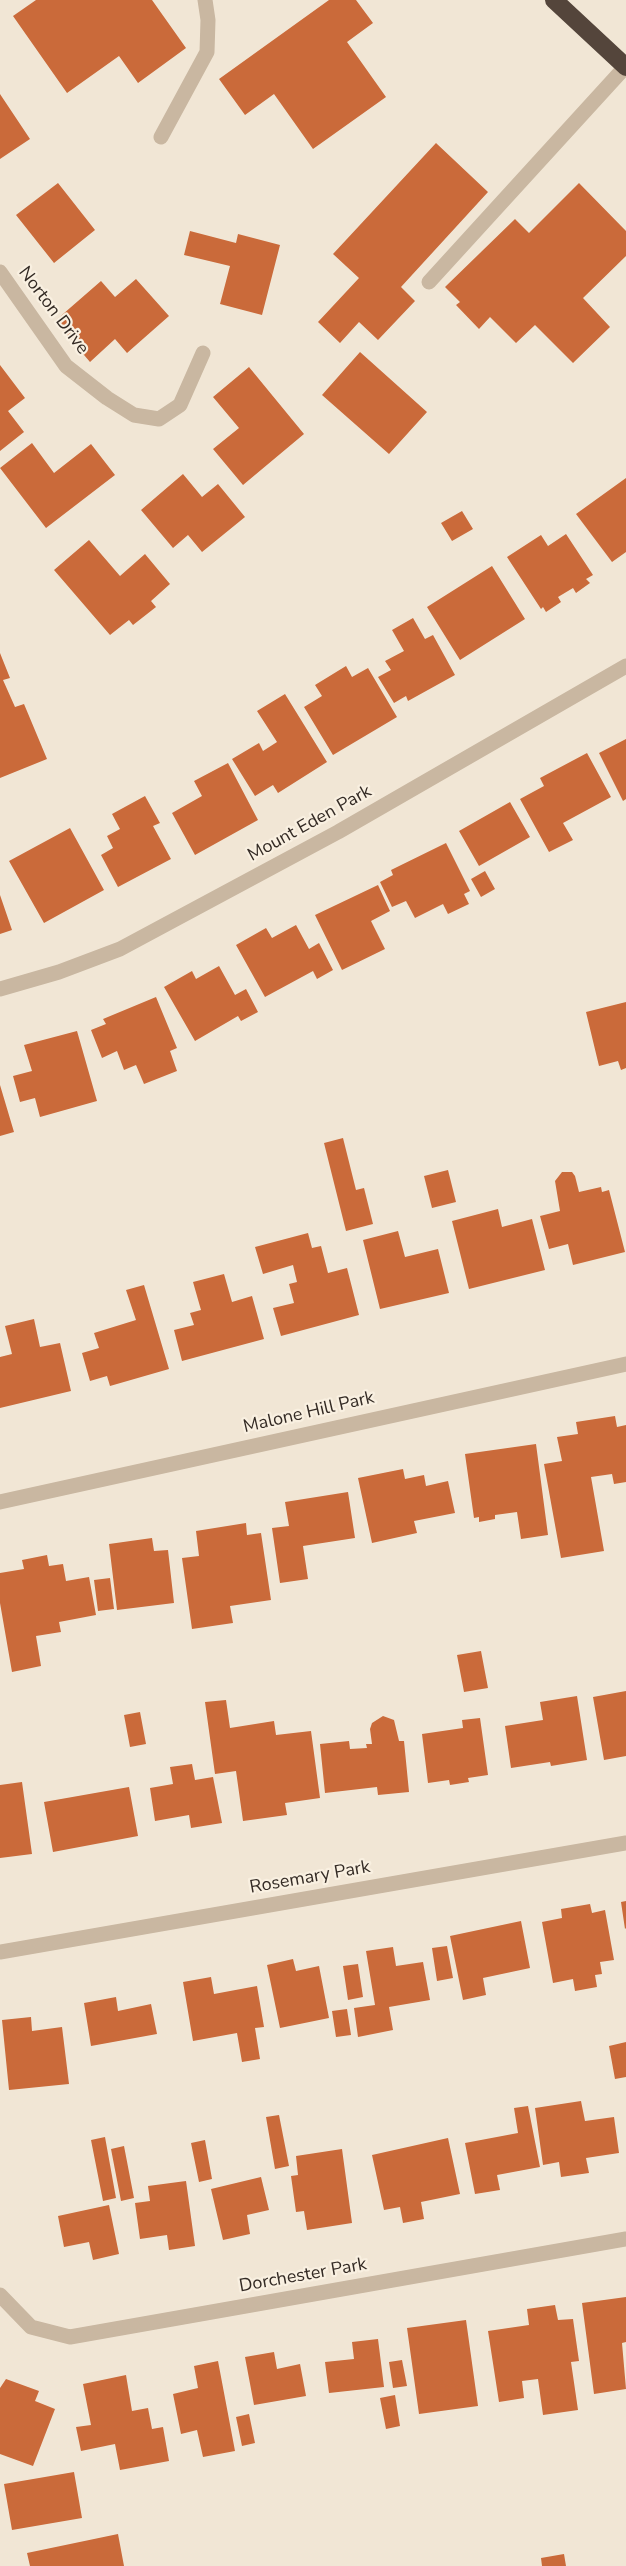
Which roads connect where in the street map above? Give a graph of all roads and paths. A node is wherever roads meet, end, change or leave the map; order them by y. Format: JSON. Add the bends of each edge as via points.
{"nodes":[{"id":1,"x":205,"y":0,"type":"edge"},
{"id":2,"x":554,"y":0,"type":"edge"},
{"id":3,"x":626,"y":67,"type":"edge"},
{"id":4,"x":161,"y":136,"type":"dead end"},
{"id":5,"x":0,"y":272,"type":"edge"},
{"id":6,"x":429,"y":282,"type":"dead end"},
{"id":7,"x":203,"y":353,"type":"dead end"},
{"id":8,"x":626,"y":666,"type":"edge"},
{"id":9,"x":0,"y":989,"type":"edge"},
{"id":10,"x":626,"y":1364,"type":"edge"},
{"id":11,"x":0,"y":1502,"type":"edge"},
{"id":12,"x":626,"y":1842,"type":"edge"},
{"id":13,"x":0,"y":1952,"type":"edge"},
{"id":14,"x":626,"y":2239,"type":"edge"},
{"id":15,"x":0,"y":2295,"type":"edge"}],
"edges":[{"from":1,"to":4,"type":"street","via":[[207,52]]},
{"from":2,"to":3,"type":"highway"},
{"from":3,"to":6,"type":"street"},
{"from":5,"to":7,"type":"street","name":"Norton Drive","via":[[66,366],[134,415],[159,419],[180,405]]},
{"from":8,"to":9,"type":"street","name":"Mount Eden Park","via":[[338,832],[120,949]]},
{"from":10,"to":11,"type":"street","name":"Malone Hill Park"},
{"from":12,"to":13,"type":"street","name":"Rosemary Park"},
{"from":14,"to":15,"type":"street","name":"Dorchester Park","via":[[70,2337],[31,2327]]}]}
